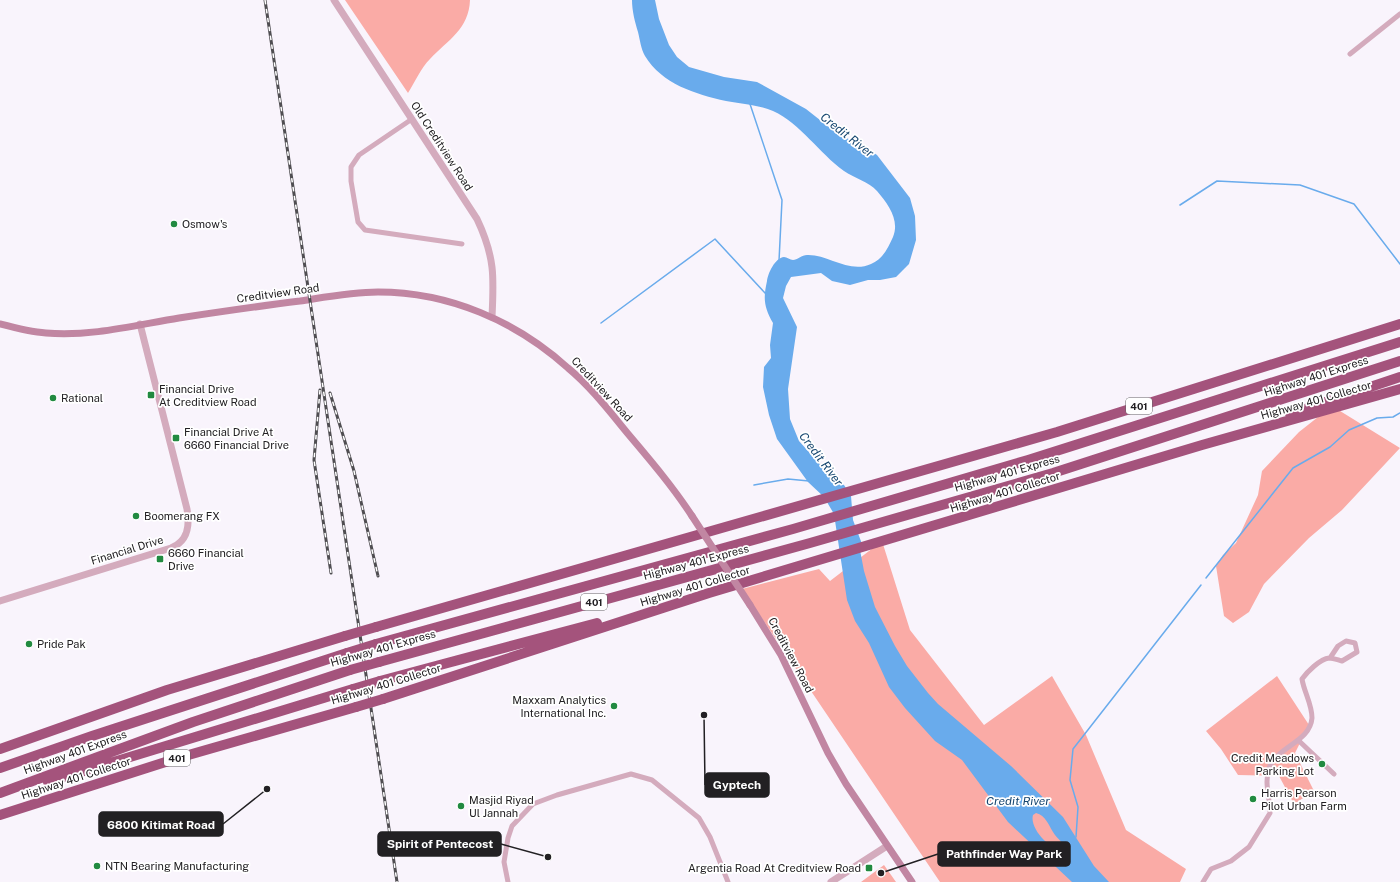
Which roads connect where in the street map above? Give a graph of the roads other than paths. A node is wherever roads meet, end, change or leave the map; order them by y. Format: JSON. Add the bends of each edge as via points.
{"nodes":[{"id":1,"x":334,"y":0,"type":"edge"},
{"id":2,"x":1400,"y":14,"type":"edge"},
{"id":3,"x":1350,"y":54,"type":"dead end"},
{"id":4,"x":412,"y":119,"type":"junction"},
{"id":5,"x":462,"y":244,"type":"dead end"},
{"id":6,"x":492,"y":317,"type":"junction"},
{"id":7,"x":0,"y":324,"type":"edge"},
{"id":8,"x":140,"y":324,"type":"junction"},
{"id":9,"x":1400,"y":324,"type":"edge"},
{"id":10,"x":1400,"y":342,"type":"edge"},
{"id":11,"x":1400,"y":361,"type":"edge"},
{"id":12,"x":1400,"y":377,"type":"edge"},
{"id":13,"x":1400,"y":389,"type":"edge"},
{"id":14,"x":1202,"y":445,"type":"junction"},
{"id":15,"x":709,"y":594,"type":"junction"},
{"id":16,"x":0,"y":601,"type":"edge"},
{"id":17,"x":1330,"y":658,"type":"junction"},
{"id":18,"x":1298,"y":740,"type":"junction"},
{"id":19,"x":0,"y":749,"type":"edge"},
{"id":20,"x":178,"y":758,"type":"junction"},
{"id":21,"x":0,"y":768,"type":"edge"},
{"id":22,"x":1334,"y":774,"type":"dead end"},
{"id":23,"x":0,"y":793,"type":"edge"},
{"id":24,"x":0,"y":796,"type":"edge"},
{"id":25,"x":0,"y":815,"type":"edge"},
{"id":26,"x":0,"y":822,"type":"edge"},
{"id":27,"x":887,"y":846,"type":"junction"},
{"id":28,"x":508,"y":882,"type":"edge"},
{"id":29,"x":728,"y":882,"type":"edge"},
{"id":30,"x":831,"y":882,"type":"edge"},
{"id":31,"x":912,"y":882,"type":"edge"},
{"id":32,"x":1203,"y":882,"type":"edge"}],
"edges":[{"from":1,"to":4,"type":"street","name":"Old Creditview Road"},
{"from":2,"to":3,"type":"street"},
{"from":4,"to":5,"type":"street","via":[[359,155],[351,167],[358,222],[365,230]]},
{"from":4,"to":6,"type":"street","name":"Old Creditview Road","via":[[487,239],[494,275]]},
{"from":6,"to":8,"type":"main road","name":"Creditview Road","via":[[429,297],[378,292]]},
{"from":6,"to":27,"type":"main road","name":"Creditview Road","bridge":true,"via":[[524,334],[569,368],[658,470],[692,516],[781,655],[828,753]]},
{"from":7,"to":8,"type":"main road","name":"Creditview Road","via":[[24,331],[67,334]]},
{"from":8,"to":16,"type":"street","name":"Financial Drive","via":[[187,509],[189,524],[186,534],[182,541],[171,548]]},
{"from":9,"to":19,"type":"highway","number":"401","bridge":true,"via":[[1057,432],[376,626],[167,690]]},
{"from":10,"to":21,"type":"highway","name":"Highway 401 Express","number":"401","bridge":true,"via":[[1028,460],[805,525],[347,652]]},
{"from":11,"to":23,"type":"highway","name":"Highway 401 Express","number":"401","bridge":true,"via":[[1053,473],[350,670],[193,722]]},
{"from":12,"to":14,"type":"highway"},
{"from":13,"to":14,"type":"highway","name":"Highway 401 Collector","number":"401"},
{"from":14,"to":15,"type":"highway","name":"Highway 401 Collector","number":"401"},
{"from":15,"to":20,"type":"highway","name":"Highway 401 Collector","number":"401","bridge":true,"via":[[384,699]]},
{"from":15,"to":24,"type":"highway","bridge":true,"via":[[380,681]]},
{"from":17,"to":17,"type":"street","via":[[1342,661],[1357,652],[1355,643],[1346,641],[1338,646]]},
{"from":17,"to":18,"type":"street","via":[[1302,679],[1312,719],[1309,730]]},
{"from":18,"to":22,"type":"street"},
{"from":18,"to":32,"type":"street","via":[[1280,752],[1270,767],[1265,784],[1270,813],[1249,847],[1231,861],[1211,869]]},
{"from":20,"to":25,"type":"highway","name":"Highway 401 Collector","number":"401"},
{"from":20,"to":26,"type":"highway"},
{"from":27,"to":30,"type":"street"},
{"from":27,"to":31,"type":"main road","name":"Creditview Road"},
{"from":28,"to":29,"type":"street","via":[[504,862],[508,838],[512,826],[533,804],[631,774],[652,780],[699,818],[710,837]]}]}
